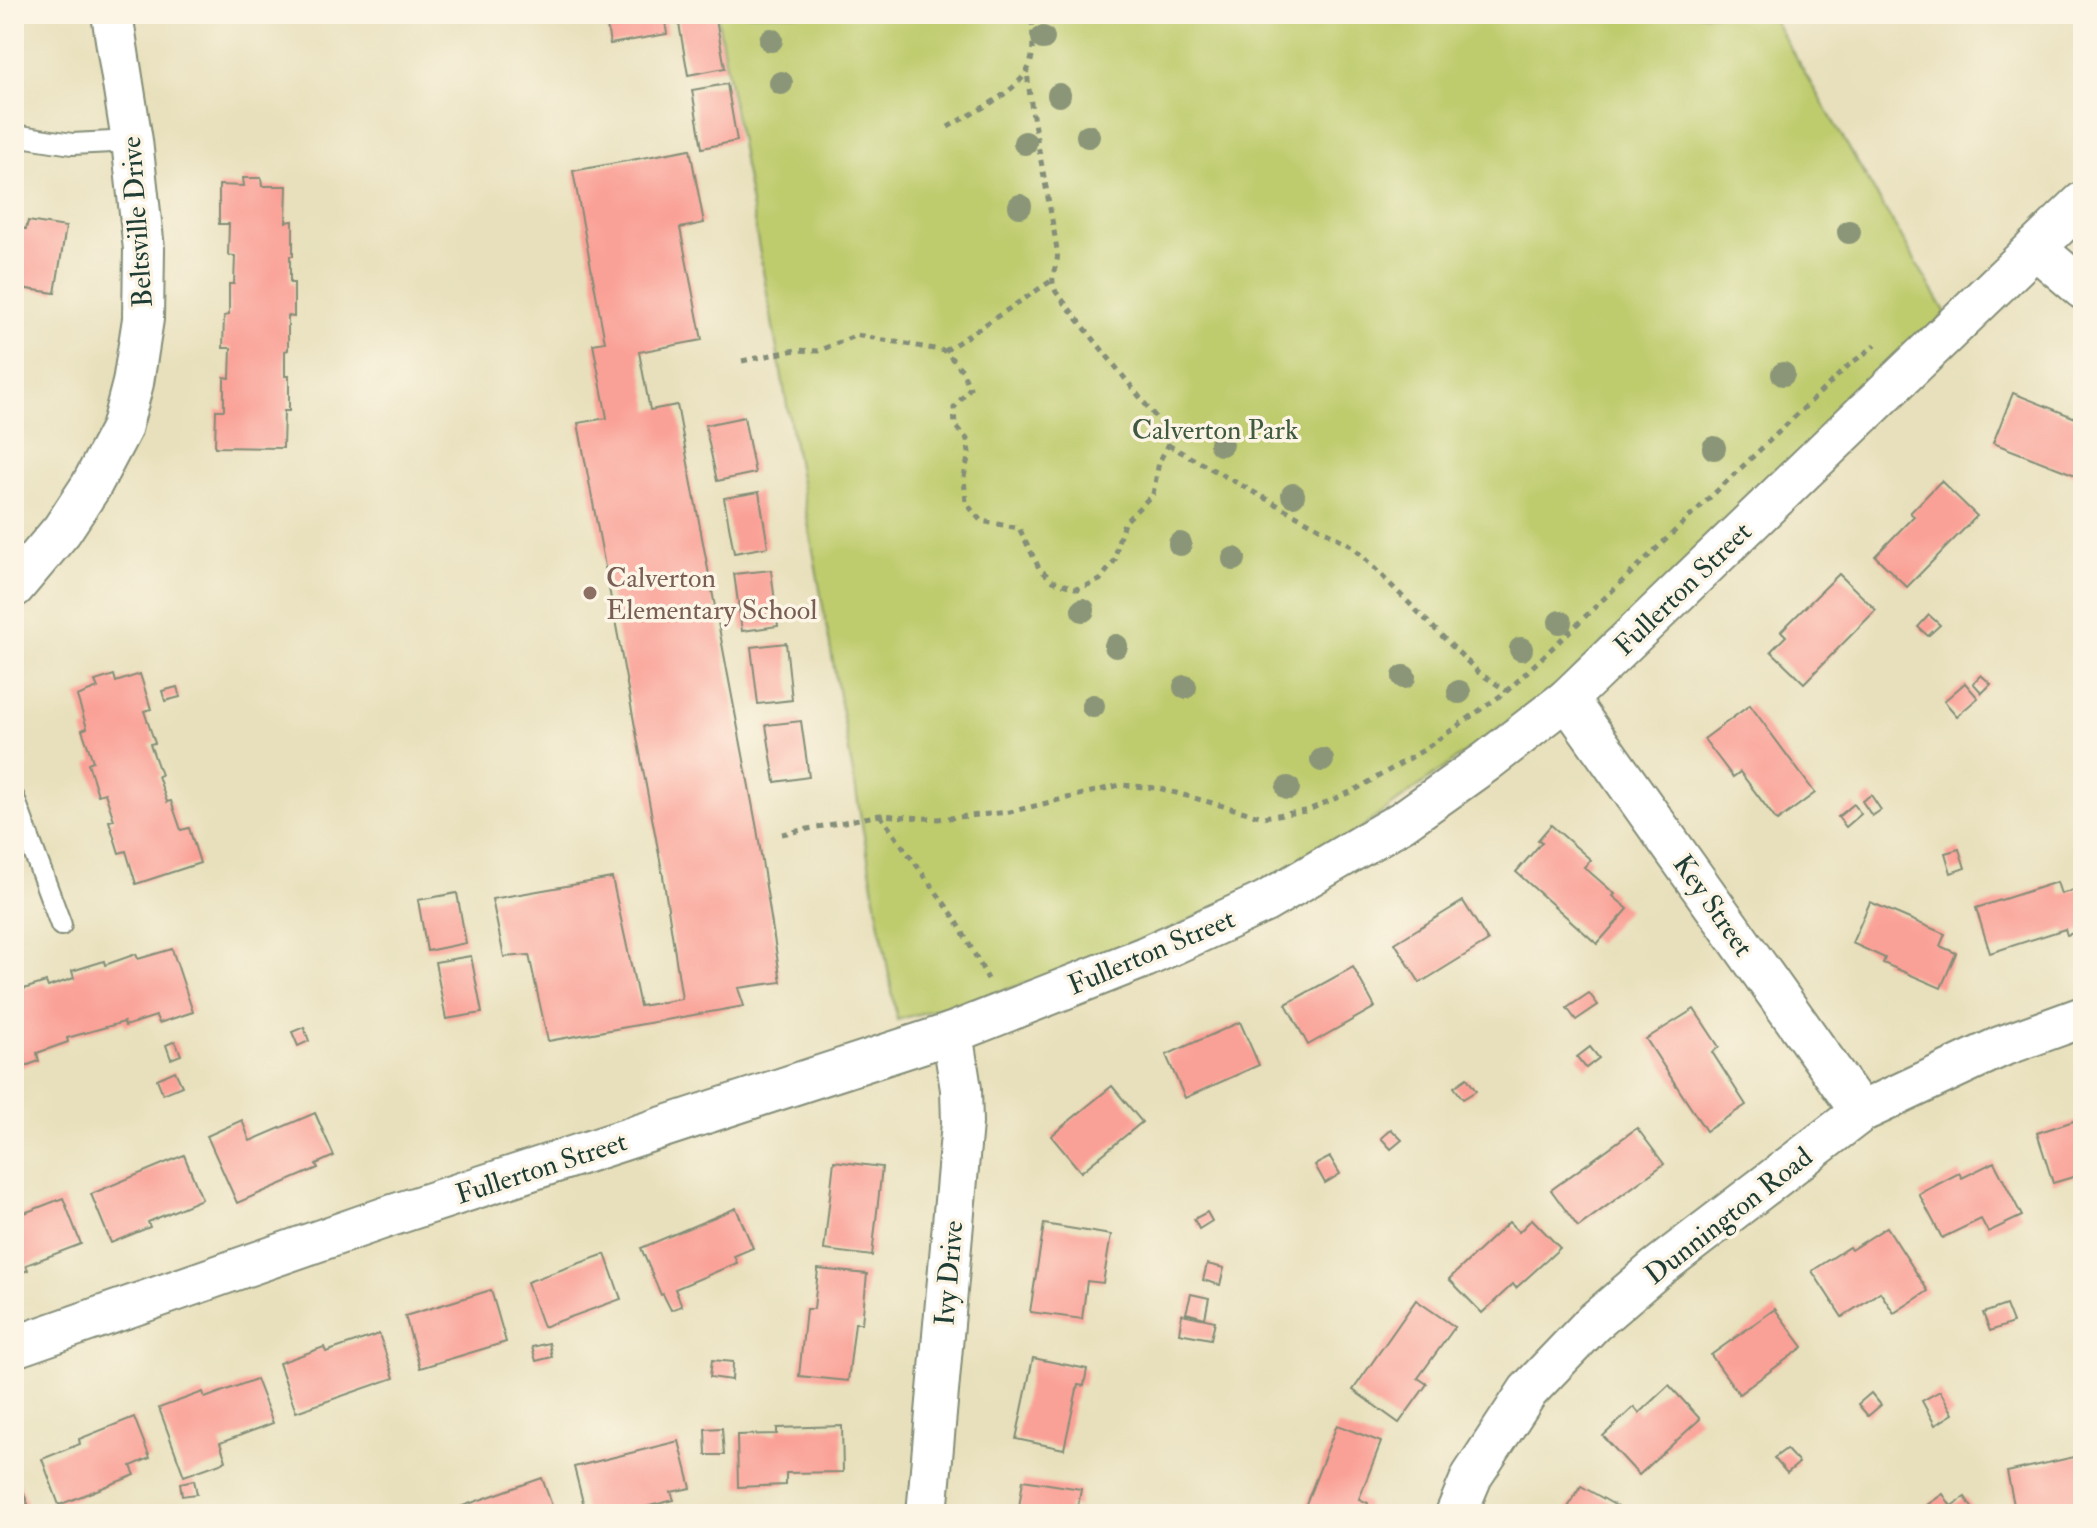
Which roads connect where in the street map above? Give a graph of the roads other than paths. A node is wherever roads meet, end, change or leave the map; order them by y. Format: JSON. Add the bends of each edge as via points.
{"nodes":[{"id":1,"x":112,"y":14,"type":"edge"},
{"id":2,"x":14,"y":135,"type":"edge"},
{"id":3,"x":132,"y":141,"type":"junction"},
{"id":4,"x":2083,"y":202,"type":"edge"},
{"id":5,"x":2035,"y":248,"type":"junction"},
{"id":6,"x":2083,"y":289,"type":"edge"},
{"id":7,"x":14,"y":587,"type":"edge"},
{"id":8,"x":1567,"y":699,"type":"junction"},
{"id":9,"x":14,"y":798,"type":"edge"},
{"id":10,"x":61,"y":925,"type":"dead end"},
{"id":11,"x":2083,"y":1017,"type":"edge"},
{"id":12,"x":952,"y":1033,"type":"junction"},
{"id":13,"x":1861,"y":1112,"type":"junction"},
{"id":14,"x":14,"y":1347,"type":"edge"},
{"id":15,"x":927,"y":1514,"type":"edge"},
{"id":16,"x":1456,"y":1514,"type":"edge"}],
"edges":[{"from":1,"to":3,"type":"street","name":"Beltsville Drive"},
{"from":2,"to":3,"type":"lane","via":[[72,144]]},
{"from":3,"to":7,"type":"street","name":"Beltsville Drive","via":[[144,249],[143,319],[121,429],[62,530]]},
{"from":4,"to":5,"type":"street","name":"Fullerton Street"},
{"from":5,"to":6,"type":"street"},
{"from":5,"to":8,"type":"street","name":"Fullerton Street"},
{"from":8,"to":12,"type":"street","name":"Fullerton Street","via":[[1403,821],[1265,902],[1145,957]]},
{"from":8,"to":13,"type":"street","name":"Key Street"},
{"from":9,"to":10,"type":"lane"},
{"from":11,"to":13,"type":"street","name":"Dunnington Road","via":[[2000,1047]]},
{"from":12,"to":14,"type":"street","name":"Fullerton Street","via":[[402,1212]]},
{"from":12,"to":15,"type":"street","name":"Ivy Drive","via":[[962,1123]]},
{"from":13,"to":16,"type":"street","name":"Dunnington Road","via":[[1593,1323],[1528,1391],[1472,1476]]}]}
